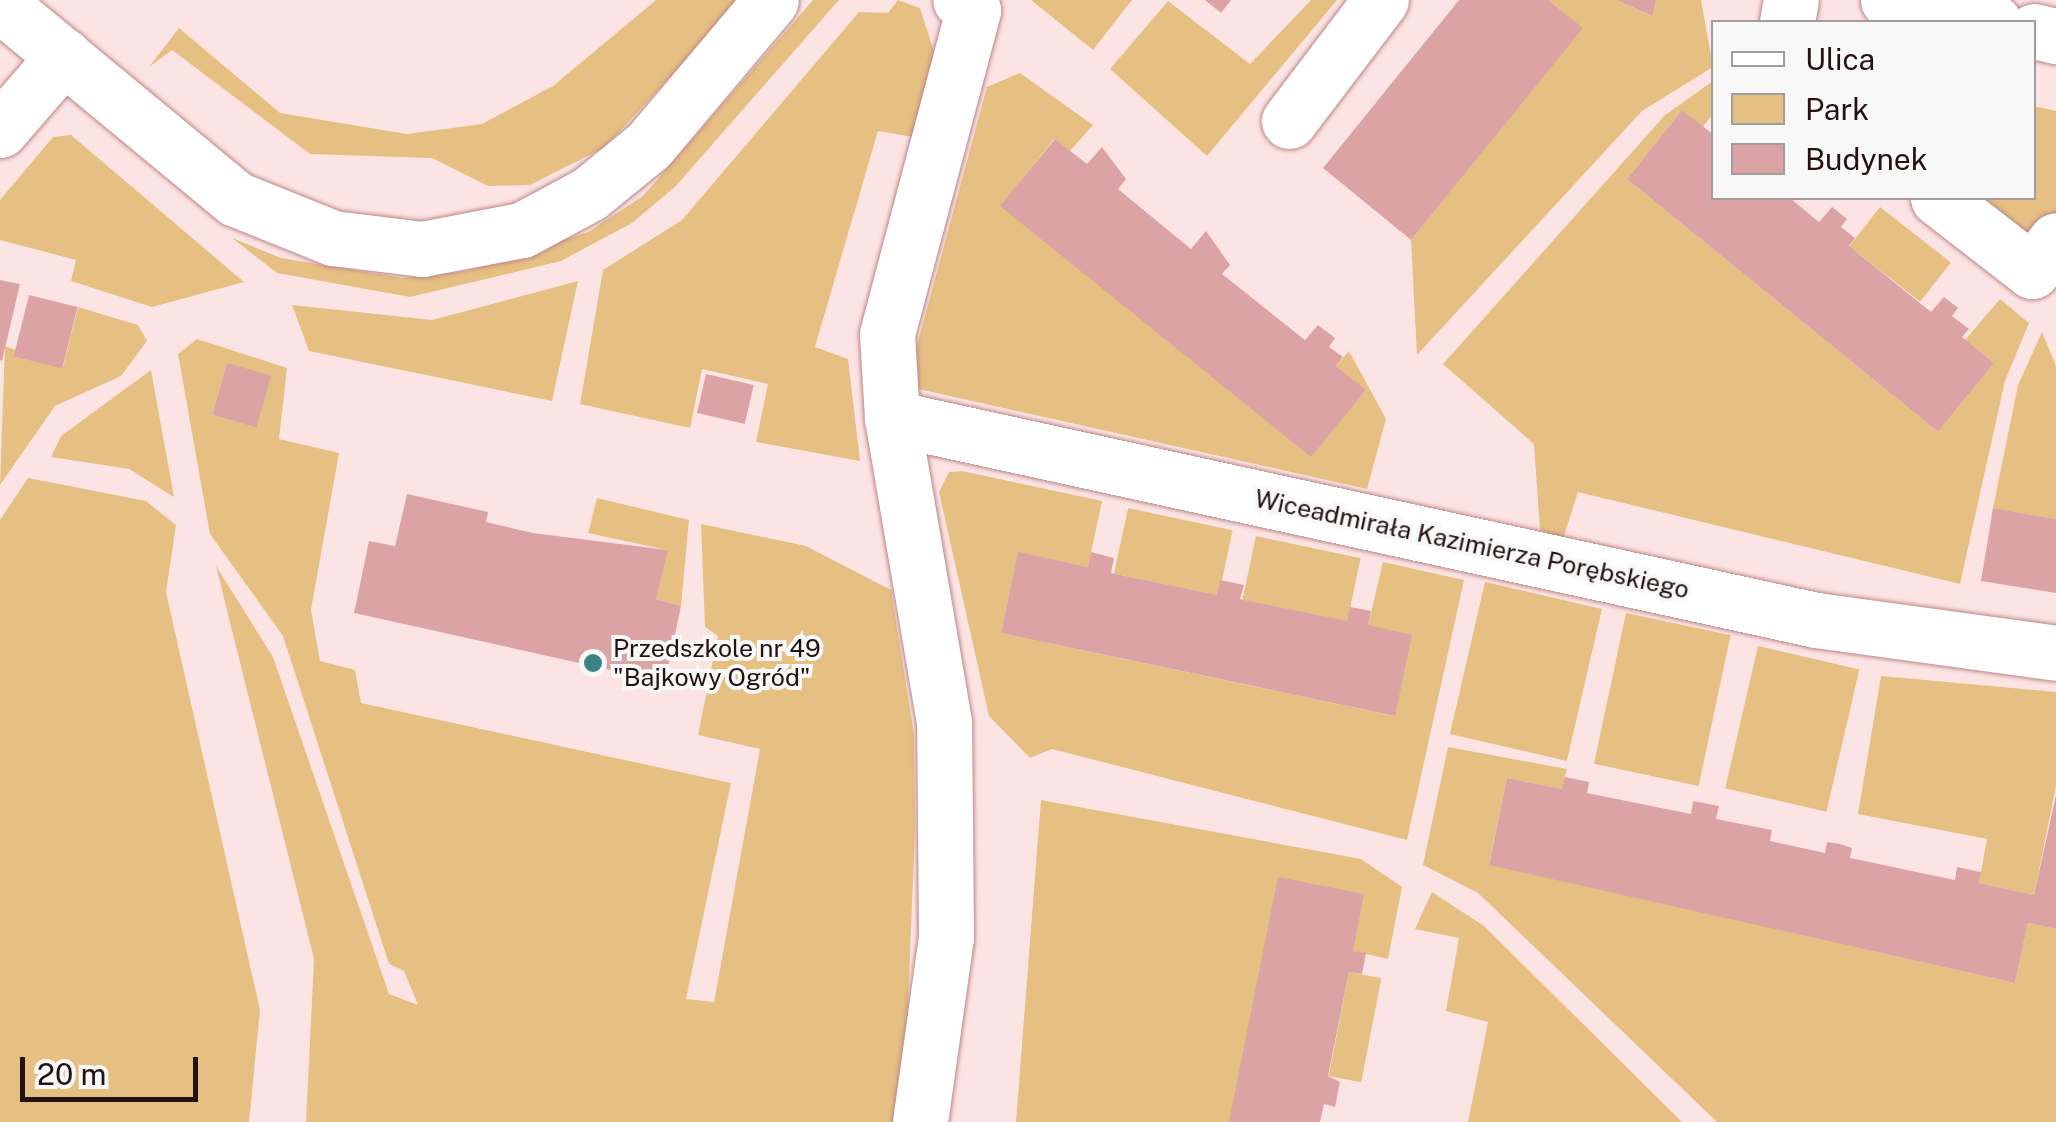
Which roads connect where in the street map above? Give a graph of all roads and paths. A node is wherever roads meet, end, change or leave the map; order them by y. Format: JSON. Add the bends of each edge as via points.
{"nodes":[{"id":1,"x":771,"y":0,"type":"edge"},
{"id":2,"x":960,"y":0,"type":"edge"},
{"id":3,"x":1381,"y":0,"type":"edge"},
{"id":4,"x":1888,"y":0,"type":"edge"},
{"id":5,"x":0,"y":4,"type":"edge"},
{"id":6,"x":1984,"y":20,"type":"edge"},
{"id":7,"x":64,"y":56,"type":"junction"},
{"id":8,"x":1288,"y":121,"type":"dead end"},
{"id":9,"x":0,"y":130,"type":"edge"},
{"id":10,"x":1941,"y":200,"type":"edge"},
{"id":11,"x":2056,"y":240,"type":"edge"},
{"id":12,"x":892,"y":418,"type":"junction"},
{"id":13,"x":2056,"y":653,"type":"edge"},
{"id":14,"x":920,"y":1122,"type":"edge"}],
"edges":[{"from":1,"to":7,"type":"street","via":[[649,146],[590,194],[522,230],[422,249],[333,238],[236,199]]},
{"from":2,"to":12,"type":"street","via":[[973,10],[887,334]]},
{"from":3,"to":8,"type":"street"},
{"from":4,"to":6,"type":"street"},
{"from":5,"to":7,"type":"street"},
{"from":7,"to":9,"type":"street"},
{"from":10,"to":11,"type":"street","via":[[2032,271]]},
{"from":12,"to":13,"type":"street","name":"Wiceadmirała Kazimierza Porębskiego","via":[[1816,620]]},
{"from":12,"to":14,"type":"street","via":[[944,722],[946,936]]}]}
